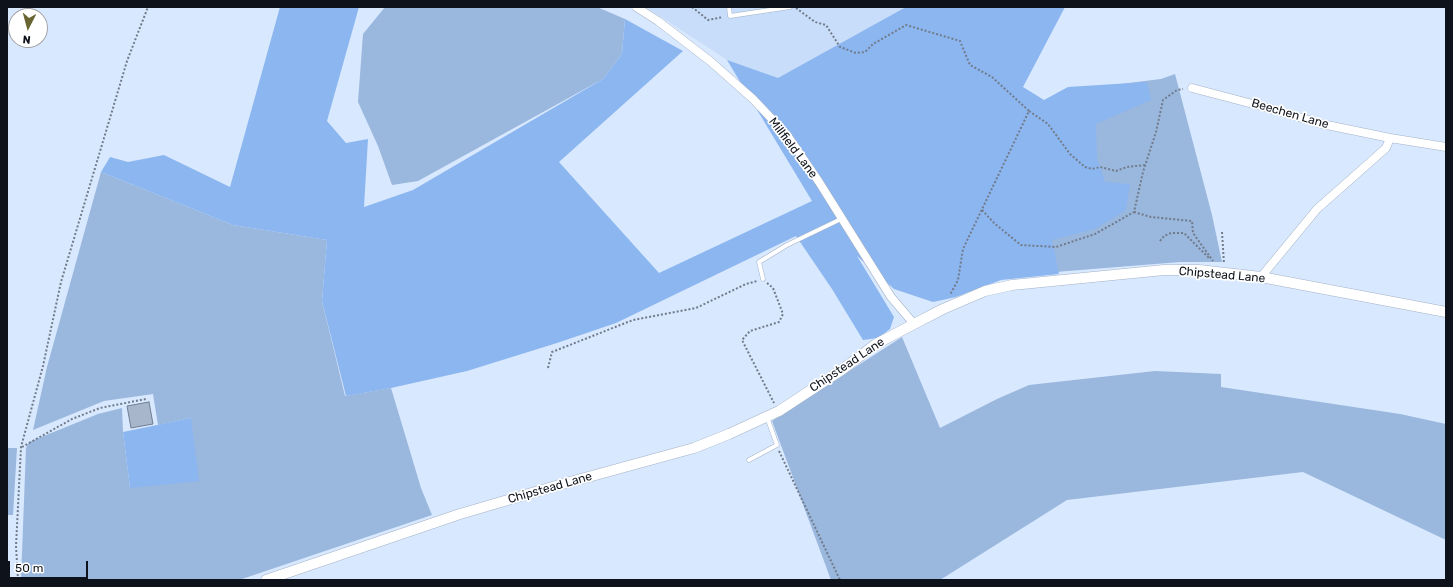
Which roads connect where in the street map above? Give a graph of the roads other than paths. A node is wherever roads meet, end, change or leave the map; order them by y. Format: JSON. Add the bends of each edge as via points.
{"nodes":[{"id":1,"x":636,"y":7,"type":"edge"},
{"id":2,"x":729,"y":7,"type":"edge"},
{"id":3,"x":790,"y":7,"type":"edge"},
{"id":4,"x":1192,"y":88,"type":"road end"},
{"id":5,"x":1390,"y":138,"type":"junction"},
{"id":6,"x":1446,"y":147,"type":"edge"},
{"id":7,"x":841,"y":219,"type":"junction"},
{"id":8,"x":1262,"y":277,"type":"junction"},
{"id":9,"x":763,"y":279,"type":"road end"},
{"id":10,"x":1446,"y":312,"type":"edge"},
{"id":11,"x":914,"y":324,"type":"junction"},
{"id":12,"x":767,"y":416,"type":"junction"},
{"id":13,"x":749,"y":460,"type":"dead end"},
{"id":14,"x":266,"y":580,"type":"edge"}],
"edges":[{"from":1,"to":7,"type":"street","name":"Millfield Lane","via":[[710,61],[753,99],[787,135]]},
{"from":2,"to":3,"type":"lane","via":[[730,16]]},
{"from":4,"to":5,"type":"street","name":"Beechen Lane","via":[[1322,124]]},
{"from":5,"to":6,"type":"street","name":"Beechen Lane"},
{"from":5,"to":8,"type":"street","via":[[1386,148],[1317,210]]},
{"from":7,"to":9,"type":"lane","via":[[787,245],[759,262]]},
{"from":7,"to":11,"type":"street","name":"Millfield Lane","via":[[891,297]]},
{"from":8,"to":10,"type":"street","name":"Chipstead Lane"},
{"from":8,"to":11,"type":"street","name":"Chipstead Lane","via":[[1199,270],[1164,270],[1012,285],[986,291]]},
{"from":11,"to":12,"type":"street","name":"Chipstead Lane","via":[[876,344],[843,369],[779,411]]},
{"from":12,"to":13,"type":"lane","via":[[777,445]]},
{"from":12,"to":14,"type":"street","name":"Chipstead Lane","via":[[694,448],[460,514]]}]}
